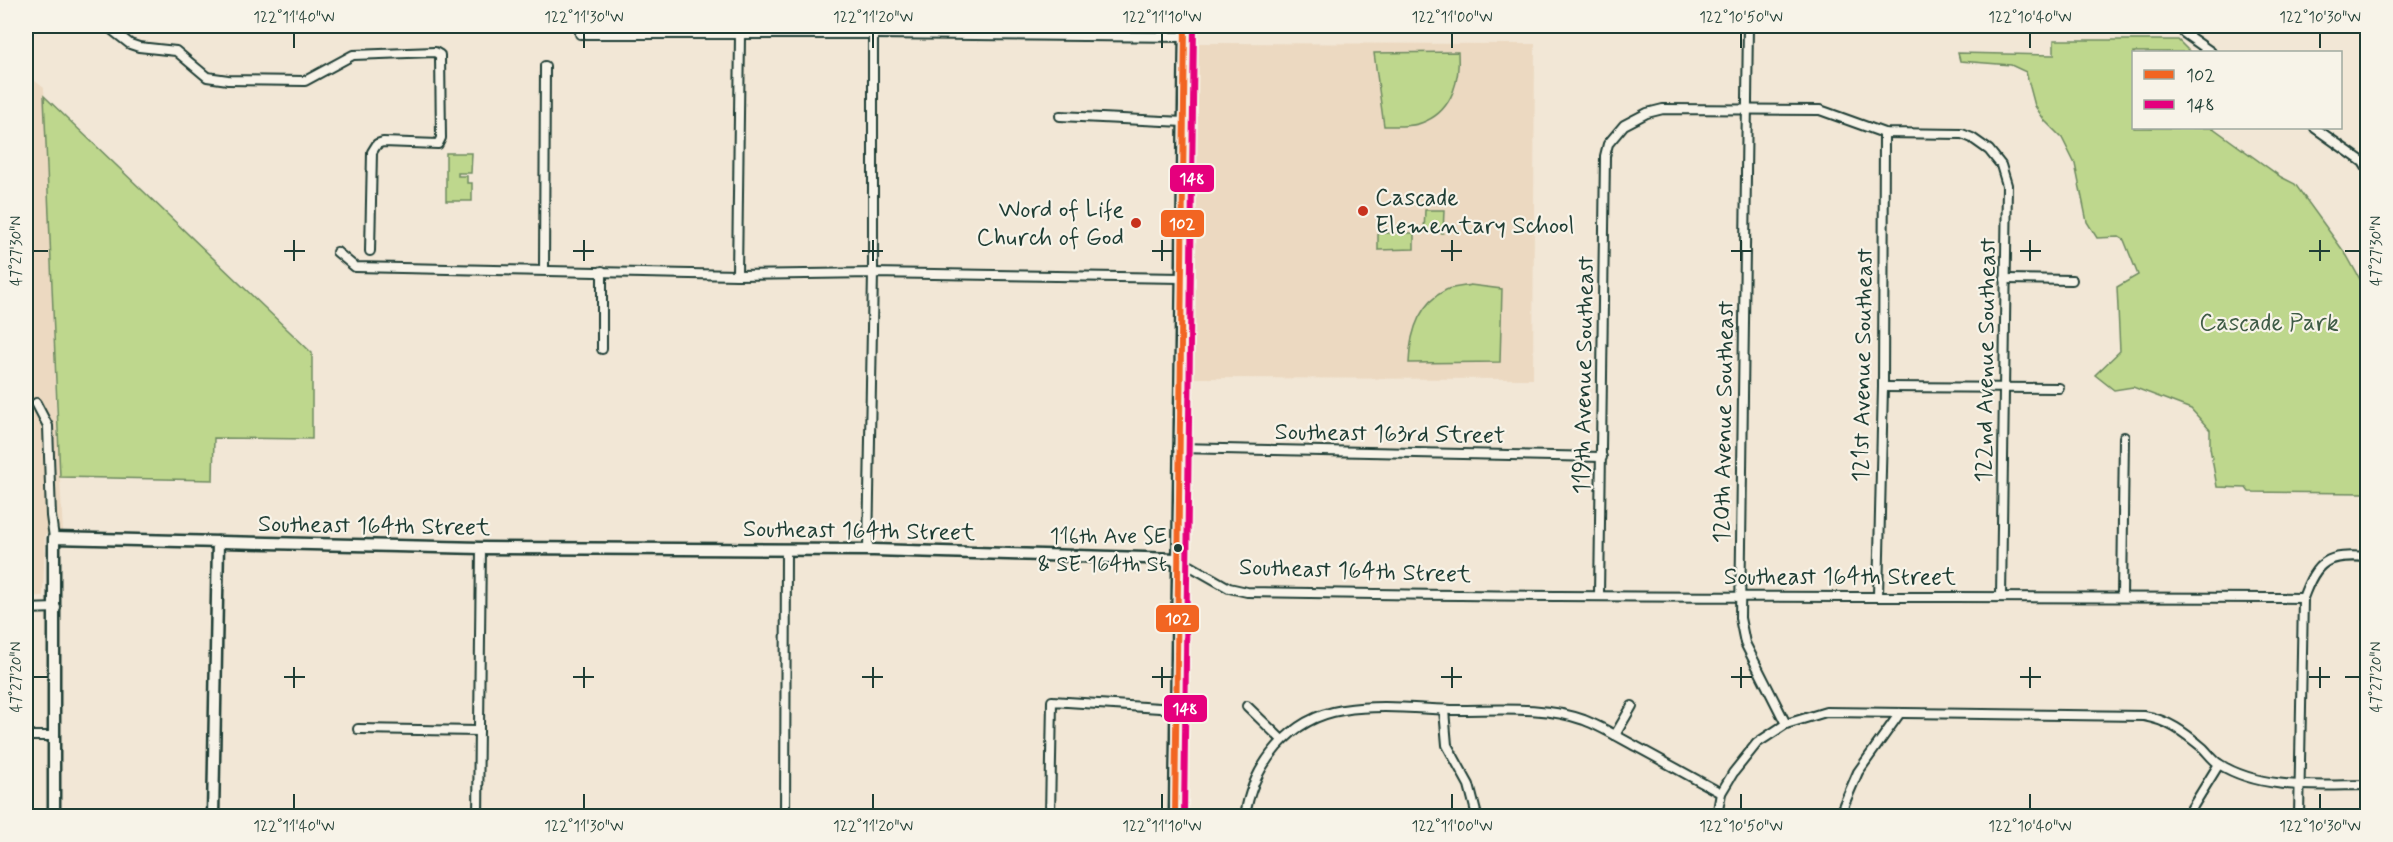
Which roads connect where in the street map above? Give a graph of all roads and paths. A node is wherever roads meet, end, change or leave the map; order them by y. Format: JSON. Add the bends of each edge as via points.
{"nodes":[{"id":1,"x":97,"y":26,"type":"edge"},
{"id":2,"x":1185,"y":26,"type":"edge"},
{"id":3,"x":1748,"y":26,"type":"edge"},
{"id":4,"x":2179,"y":26,"type":"edge"},
{"id":5,"x":580,"y":34,"type":"dead end"},
{"id":6,"x":873,"y":34,"type":"junction"},
{"id":7,"x":740,"y":36,"type":"junction"},
{"id":8,"x":1185,"y":37,"type":"junction"},
{"id":9,"x":2210,"y":51,"type":"edge"},
{"id":10,"x":545,"y":66,"type":"dead end"},
{"id":11,"x":1748,"y":110,"type":"junction"},
{"id":12,"x":1060,"y":116,"type":"dead end"},
{"id":13,"x":1184,"y":122,"type":"junction"},
{"id":14,"x":2317,"y":129,"type":"edge"},
{"id":15,"x":1884,"y":134,"type":"junction"},
{"id":16,"x":2365,"y":159,"type":"edge"},
{"id":17,"x":2367,"y":170,"type":"edge"},
{"id":18,"x":370,"y":250,"type":"dead end"},
{"id":19,"x":337,"y":252,"type":"dead end"},
{"id":20,"x":544,"y":270,"type":"junction"},
{"id":21,"x":602,"y":271,"type":"junction"},
{"id":22,"x":873,"y":273,"type":"junction"},
{"id":23,"x":737,"y":275,"type":"junction"},
{"id":24,"x":1181,"y":278,"type":"junction"},
{"id":25,"x":2005,"y":279,"type":"junction"},
{"id":26,"x":2072,"y":280,"type":"dead end"},
{"id":27,"x":602,"y":349,"type":"dead end"},
{"id":28,"x":1883,"y":387,"type":"junction"},
{"id":29,"x":2004,"y":388,"type":"junction"},
{"id":30,"x":2059,"y":388,"type":"dead end"},
{"id":31,"x":36,"y":403,"type":"dead end"},
{"id":32,"x":2124,"y":436,"type":"dead end"},
{"id":33,"x":1178,"y":448,"type":"junction"},
{"id":34,"x":1602,"y":457,"type":"junction"},
{"id":35,"x":54,"y":538,"type":"junction"},
{"id":36,"x":218,"y":542,"type":"junction"},
{"id":37,"x":481,"y":548,"type":"junction"},
{"id":38,"x":786,"y":549,"type":"junction"},
{"id":39,"x":868,"y":550,"type":"junction"},
{"id":40,"x":2367,"y":557,"type":"edge"},
{"id":41,"x":1178,"y":558,"type":"junction"},
{"id":42,"x":1599,"y":595,"type":"junction"},
{"id":43,"x":1878,"y":596,"type":"junction"},
{"id":44,"x":2001,"y":596,"type":"junction"},
{"id":45,"x":2122,"y":597,"type":"junction"},
{"id":46,"x":1740,"y":598,"type":"junction"},
{"id":47,"x":2303,"y":598,"type":"junction"},
{"id":48,"x":56,"y":608,"type":"junction"},
{"id":49,"x":26,"y":609,"type":"edge"},
{"id":50,"x":1247,"y":706,"type":"dead end"},
{"id":51,"x":1632,"y":706,"type":"dead end"},
{"id":52,"x":1175,"y":709,"type":"junction"},
{"id":53,"x":1444,"y":710,"type":"junction"},
{"id":54,"x":1900,"y":713,"type":"junction"},
{"id":55,"x":1786,"y":724,"type":"junction"},
{"id":56,"x":358,"y":729,"type":"dead end"},
{"id":57,"x":479,"y":730,"type":"junction"},
{"id":58,"x":1615,"y":735,"type":"junction"},
{"id":59,"x":26,"y":736,"type":"edge"},
{"id":60,"x":55,"y":736,"type":"junction"},
{"id":61,"x":1282,"y":740,"type":"junction"},
{"id":62,"x":2219,"y":764,"type":"junction"},
{"id":63,"x":2299,"y":785,"type":"junction"},
{"id":64,"x":2367,"y":785,"type":"edge"},
{"id":65,"x":1721,"y":793,"type":"junction"},
{"id":66,"x":54,"y":816,"type":"edge"},
{"id":67,"x":213,"y":816,"type":"edge"},
{"id":68,"x":478,"y":816,"type":"edge"},
{"id":69,"x":785,"y":816,"type":"edge"},
{"id":70,"x":1050,"y":816,"type":"edge"},
{"id":71,"x":1174,"y":816,"type":"edge"},
{"id":72,"x":1245,"y":816,"type":"edge"},
{"id":73,"x":1477,"y":816,"type":"edge"},
{"id":74,"x":1717,"y":816,"type":"edge"},
{"id":75,"x":1839,"y":816,"type":"edge"},
{"id":76,"x":2187,"y":816,"type":"edge"},
{"id":77,"x":2299,"y":816,"type":"edge"}],
"edges":[{"from":1,"to":18,"type":"street","via":[[107,26],[139,47],[176,51],[207,77],[228,80],[305,81],[353,55],[441,55],[438,144],[382,142],[372,152]]},
{"from":2,"to":8,"type":"street"},
{"from":3,"to":11,"type":"street","name":"120th Avenue Southeast"},
{"from":4,"to":9,"type":"street"},
{"from":5,"to":7,"type":"street"},
{"from":6,"to":7,"type":"street"},
{"from":6,"to":8,"type":"street"},
{"from":6,"to":22,"type":"street"},
{"from":7,"to":23,"type":"street"},
{"from":8,"to":13,"type":"street"},
{"from":10,"to":20,"type":"street"},
{"from":11,"to":15,"type":"street","via":[[1820,110]]},
{"from":11,"to":34,"type":"street","name":"119th Avenue Southeast","via":[[1663,109],[1624,125],[1608,144]]},
{"from":11,"to":46,"type":"street","name":"120th Avenue Southeast"},
{"from":12,"to":13,"type":"street"},
{"from":13,"to":24,"type":"street"},
{"from":14,"to":16,"type":"street"},
{"from":15,"to":25,"type":"street","name":"122nd Avenue Southeast","via":[[1962,134],[1989,150],[2001,165],[2007,185]]},
{"from":15,"to":28,"type":"street","name":"121st Avenue Southeast"},
{"from":16,"to":17,"type":"street"},
{"from":19,"to":20,"type":"street","via":[[355,267]]},
{"from":20,"to":21,"type":"street"},
{"from":21,"to":23,"type":"street"},
{"from":21,"to":27,"type":"street"},
{"from":22,"to":23,"type":"street"},
{"from":22,"to":24,"type":"street"},
{"from":22,"to":39,"type":"street"},
{"from":24,"to":33,"type":"street"},
{"from":25,"to":26,"type":"street"},
{"from":25,"to":29,"type":"street","name":"122nd Avenue Southeast"},
{"from":28,"to":29,"type":"street"},
{"from":28,"to":43,"type":"street","name":"121st Avenue Southeast"},
{"from":29,"to":30,"type":"street"},
{"from":29,"to":44,"type":"street","name":"122nd Avenue Southeast"},
{"from":31,"to":35,"type":"street","via":[[48,426]]},
{"from":32,"to":45,"type":"street"},
{"from":33,"to":34,"type":"street","name":"Southeast 163rd Street"},
{"from":33,"to":41,"type":"street"},
{"from":34,"to":42,"type":"street","name":"119th Avenue Southeast"},
{"from":35,"to":36,"type":"street","name":"Southeast 164th Street"},
{"from":35,"to":48,"type":"street"},
{"from":36,"to":37,"type":"street","name":"Southeast 164th Street"},
{"from":36,"to":67,"type":"street"},
{"from":37,"to":38,"type":"street","name":"Southeast 164th Street"},
{"from":37,"to":57,"type":"street"},
{"from":38,"to":39,"type":"street","name":"Southeast 164th Street"},
{"from":38,"to":69,"type":"street"},
{"from":39,"to":41,"type":"street","name":"Southeast 164th Street"},
{"from":40,"to":47,"type":"street","via":[[2348,555],[2320,565]]},
{"from":41,"to":42,"type":"street","name":"Southeast 164th Street","via":[[1229,588],[1247,592]]},
{"from":41,"to":52,"type":"street"},
{"from":42,"to":46,"type":"street","name":"Southeast 164th Street"},
{"from":43,"to":44,"type":"street","name":"Southeast 164th Street"},
{"from":43,"to":46,"type":"street","name":"Southeast 164th Street"},
{"from":44,"to":45,"type":"street","name":"Southeast 164th Street"},
{"from":45,"to":47,"type":"street","name":"Southeast 164th Street"},
{"from":46,"to":55,"type":"street","name":"120th Avenue Southeast","via":[[1745,643]]},
{"from":47,"to":63,"type":"street"},
{"from":48,"to":49,"type":"street"},
{"from":48,"to":60,"type":"street"},
{"from":50,"to":61,"type":"street"},
{"from":51,"to":58,"type":"street"},
{"from":52,"to":70,"type":"street","via":[[1052,701]]},
{"from":52,"to":71,"type":"street"},
{"from":53,"to":58,"type":"street","via":[[1549,712],[1585,720]]},
{"from":53,"to":61,"type":"street","via":[[1342,710],[1308,722]]},
{"from":53,"to":73,"type":"street","via":[[1447,745],[1469,785]]},
{"from":54,"to":55,"type":"street","via":[[1826,712]]},
{"from":54,"to":62,"type":"street","via":[[2144,716],[2176,727]]},
{"from":54,"to":75,"type":"street","via":[[1858,772]]},
{"from":55,"to":65,"type":"street","via":[[1757,743]]},
{"from":56,"to":57,"type":"street"},
{"from":57,"to":68,"type":"street"},
{"from":58,"to":65,"type":"street"},
{"from":59,"to":60,"type":"street"},
{"from":60,"to":66,"type":"street"},
{"from":61,"to":72,"type":"street","via":[[1257,774]]},
{"from":62,"to":63,"type":"street","via":[[2250,777]]},
{"from":62,"to":76,"type":"street"},
{"from":63,"to":64,"type":"street"},
{"from":63,"to":77,"type":"street"},
{"from":65,"to":74,"type":"street"}]}
